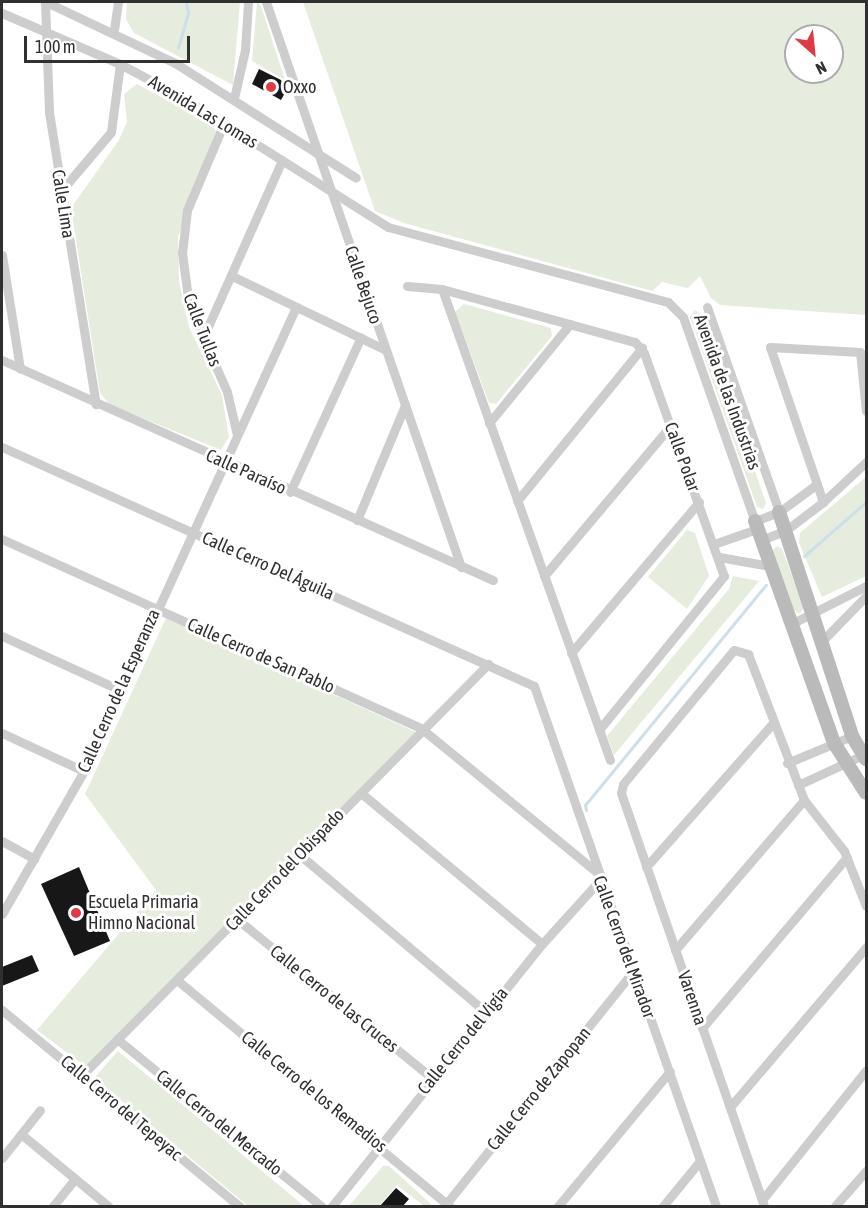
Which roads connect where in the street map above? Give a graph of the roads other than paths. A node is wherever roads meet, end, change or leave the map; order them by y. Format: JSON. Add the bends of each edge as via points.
{"nodes":[{"id":1,"x":46,"y":2,"type":"edge"},
{"id":2,"x":118,"y":2,"type":"edge"},
{"id":3,"x":248,"y":2,"type":"edge"},
{"id":4,"x":266,"y":2,"type":"edge"},
{"id":5,"x":2,"y":13,"type":"edge"},
{"id":6,"x":44,"y":30,"type":"junction"},
{"id":7,"x":114,"y":30,"type":"junction"},
{"id":8,"x":120,"y":64,"type":"junction"},
{"id":9,"x":234,"y":98,"type":"junction"},
{"id":10,"x":224,"y":123,"type":"junction"},
{"id":11,"x":317,"y":151,"type":"junction"},
{"id":12,"x":282,"y":160,"type":"junction"},
{"id":13,"x":356,"y":177,"type":"dead end"},
{"id":14,"x":61,"y":190,"type":"junction"},
{"id":15,"x":332,"y":193,"type":"junction"},
{"id":16,"x":2,"y":255,"type":"edge"},
{"id":17,"x":232,"y":276,"type":"junction"},
{"id":18,"x":407,"y":286,"type":"dead end"},
{"id":19,"x":442,"y":289,"type":"junction"},
{"id":20,"x":296,"y":307,"type":"junction"},
{"id":21,"x":707,"y":307,"type":"dead end"},
{"id":22,"x":570,"y":324,"type":"junction"},
{"id":23,"x":361,"y":337,"type":"junction"},
{"id":24,"x":202,"y":340,"type":"junction"},
{"id":25,"x":642,"y":348,"type":"junction"},
{"id":26,"x":384,"y":349,"type":"junction"},
{"id":27,"x":2,"y":360,"type":"edge"},
{"id":28,"x":20,"y":369,"type":"junction"},
{"id":29,"x":96,"y":404,"type":"junction"},
{"id":30,"x":405,"y":405,"type":"junction"},
{"id":31,"x":867,"y":411,"type":"edge"},
{"id":32,"x":489,"y":423,"type":"junction"},
{"id":33,"x":671,"y":425,"type":"junction"},
{"id":34,"x":237,"y":435,"type":"junction"},
{"id":35,"x":2,"y":447,"type":"edge"},
{"id":36,"x":224,"y":462,"type":"junction"},
{"id":37,"x":867,"y":462,"type":"edge"},
{"id":38,"x":817,"y":484,"type":"junction"},
{"id":39,"x":290,"y":492,"type":"junction"},
{"id":40,"x":517,"y":501,"type":"junction"},
{"id":41,"x":699,"y":502,"type":"junction"},
{"id":42,"x":823,"y":502,"type":"junction"},
{"id":43,"x":779,"y":512,"type":"junction"},
{"id":44,"x":357,"y":520,"type":"junction"},
{"id":45,"x":758,"y":530,"type":"junction"},
{"id":46,"x":786,"y":531,"type":"junction"},
{"id":47,"x":194,"y":532,"type":"junction"},
{"id":48,"x":2,"y":539,"type":"edge"},
{"id":49,"x":714,"y":544,"type":"junction"},
{"id":50,"x":719,"y":557,"type":"junction"},
{"id":51,"x":770,"y":566,"type":"junction"},
{"id":52,"x":461,"y":567,"type":"junction"},
{"id":53,"x":544,"y":576,"type":"junction"},
{"id":54,"x":493,"y":580,"type":"dead end"},
{"id":55,"x":867,"y":586,"type":"edge"},
{"id":56,"x":867,"y":596,"type":"edge"},
{"id":57,"x":155,"y":608,"type":"junction"},
{"id":58,"x":816,"y":615,"type":"junction"},
{"id":59,"x":790,"y":624,"type":"junction"},
{"id":60,"x":2,"y":636,"type":"edge"},
{"id":61,"x":824,"y":639,"type":"junction"},
{"id":62,"x":571,"y":653,"type":"junction"},
{"id":63,"x":830,"y":657,"type":"junction"},
{"id":64,"x":488,"y":664,"type":"junction"},
{"id":65,"x":807,"y":668,"type":"junction"},
{"id":66,"x":534,"y":686,"type":"joint"},
{"id":67,"x":120,"y":690,"type":"junction"},
{"id":68,"x":774,"y":722,"type":"junction"},
{"id":69,"x":422,"y":729,"type":"junction"},
{"id":70,"x":599,"y":730,"type":"junction"},
{"id":71,"x":2,"y":733,"type":"edge"},
{"id":72,"x":852,"y":736,"type":"junction"},
{"id":73,"x":834,"y":743,"type":"junction"},
{"id":74,"x":865,"y":757,"type":"edge"},
{"id":75,"x":610,"y":760,"type":"dead end"},
{"id":76,"x":787,"y":763,"type":"junction"},
{"id":77,"x":845,"y":763,"type":"junction"},
{"id":78,"x":84,"y":771,"type":"junction"},
{"id":79,"x":798,"y":784,"type":"junction"},
{"id":80,"x":361,"y":793,"type":"junction"},
{"id":81,"x":867,"y":793,"type":"edge"},
{"id":82,"x":804,"y":800,"type":"junction"},
{"id":83,"x":2,"y":841,"type":"edge"},
{"id":84,"x":300,"y":855,"type":"junction"},
{"id":85,"x":847,"y":857,"type":"junction"},
{"id":86,"x":34,"y":860,"type":"junction"},
{"id":87,"x":646,"y":867,"type":"junction"},
{"id":88,"x":599,"y":876,"type":"junction"},
{"id":89,"x":867,"y":906,"type":"edge"},
{"id":90,"x":2,"y":914,"type":"edge"},
{"id":91,"x":237,"y":919,"type":"junction"},
{"id":92,"x":542,"y":944,"type":"junction"},
{"id":93,"x":867,"y":947,"type":"edge"},
{"id":94,"x":675,"y":950,"type":"junction"},
{"id":95,"x":632,"y":973,"type":"junction"},
{"id":96,"x":177,"y":980,"type":"junction"},
{"id":97,"x":486,"y":1012,"type":"junction"},
{"id":98,"x":3,"y":1014,"type":"edge"},
{"id":99,"x":702,"y":1028,"type":"junction"},
{"id":100,"x":117,"y":1039,"type":"junction"},
{"id":101,"x":867,"y":1070,"type":"edge"},
{"id":102,"x":670,"y":1071,"type":"junction"},
{"id":103,"x":82,"y":1076,"type":"junction"},
{"id":104,"x":432,"y":1078,"type":"junction"},
{"id":105,"x":730,"y":1107,"type":"junction"},
{"id":106,"x":40,"y":1110,"type":"dead end"},
{"id":107,"x":21,"y":1134,"type":"junction"},
{"id":108,"x":381,"y":1147,"type":"junction"},
{"id":109,"x":2,"y":1158,"type":"edge"},
{"id":110,"x":700,"y":1161,"type":"junction"},
{"id":111,"x":867,"y":1171,"type":"edge"},
{"id":112,"x":75,"y":1179,"type":"junction"},
{"id":113,"x":763,"y":1203,"type":"edge"},
{"id":114,"x":448,"y":1205,"type":"edge"},
{"id":115,"x":53,"y":1206,"type":"edge"},
{"id":116,"x":108,"y":1206,"type":"edge"},
{"id":117,"x":239,"y":1206,"type":"edge"},
{"id":118,"x":321,"y":1206,"type":"edge"},
{"id":119,"x":332,"y":1206,"type":"edge"},
{"id":120,"x":558,"y":1206,"type":"edge"},
{"id":121,"x":663,"y":1206,"type":"edge"},
{"id":122,"x":716,"y":1206,"type":"edge"},
{"id":123,"x":836,"y":1206,"type":"edge"}],
"edges":[{"from":1,"to":6,"type":"street","name":"Calle Lima"},
{"from":1,"to":7,"type":"street","name":"Avenida Las Lomas"},
{"from":2,"to":7,"type":"street"},
{"from":3,"to":9,"type":"street","via":[[245,50]]},
{"from":4,"to":11,"type":"street","name":"Calle Bejuco"},
{"from":5,"to":6,"type":"street","name":"Avenida Las Lomas"},
{"from":6,"to":8,"type":"street","name":"Avenida Las Lomas"},
{"from":6,"to":14,"type":"street","name":"Calle Lima","via":[[49,112]]},
{"from":7,"to":9,"type":"street","name":"Avenida Las Lomas"},
{"from":8,"to":10,"type":"street","name":"Avenida Las Lomas"},
{"from":8,"to":14,"type":"street","via":[[111,132]]},
{"from":9,"to":11,"type":"street","name":"Avenida Las Lomas"},
{"from":10,"to":12,"type":"street","name":"Avenida Las Lomas"},
{"from":10,"to":24,"type":"street","name":"Calle Tullas","via":[[183,229],[185,284]]},
{"from":11,"to":13,"type":"street","name":"Avenida Las Lomas"},
{"from":11,"to":15,"type":"street","name":"Calle Bejuco"},
{"from":12,"to":15,"type":"street","name":"Avenida Las Lomas"},
{"from":12,"to":17,"type":"street"},
{"from":14,"to":29,"type":"street","name":"Calle Lima"},
{"from":15,"to":26,"type":"street","name":"Calle Bejuco"},
{"from":15,"to":45,"type":"street","name":"Avenida de las Industrias","via":[[395,230],[656,298],[676,308]]},
{"from":16,"to":28,"type":"street"},
{"from":17,"to":20,"type":"street"},
{"from":17,"to":24,"type":"street"},
{"from":18,"to":19,"type":"street"},
{"from":19,"to":22,"type":"street"},
{"from":19,"to":32,"type":"street"},
{"from":20,"to":23,"type":"street"},
{"from":20,"to":34,"type":"street","name":"Calle Cerro de la Esperanza"},
{"from":21,"to":43,"type":"street","name":"Avenida de las Industrias"},
{"from":22,"to":25,"type":"street"},
{"from":22,"to":32,"type":"street"},
{"from":23,"to":26,"type":"street"},
{"from":23,"to":39,"type":"street"},
{"from":24,"to":34,"type":"street","name":"Calle Tullas","via":[[227,392]]},
{"from":25,"to":33,"type":"street","name":"Calle Polar"},
{"from":25,"to":40,"type":"street"},
{"from":26,"to":30,"type":"street","name":"Calle Bejuco"},
{"from":27,"to":28,"type":"street","name":"Calle Paraíso"},
{"from":28,"to":29,"type":"street","name":"Calle Paraíso"},
{"from":29,"to":36,"type":"street","name":"Calle Paraíso"},
{"from":30,"to":44,"type":"street"},
{"from":30,"to":52,"type":"street","name":"Calle Bejuco"},
{"from":31,"to":38,"type":"street","via":[[860,352],[770,347]]},
{"from":32,"to":40,"type":"street"},
{"from":33,"to":41,"type":"street","name":"Calle Polar"},
{"from":33,"to":53,"type":"street"},
{"from":34,"to":36,"type":"street","name":"Calle Cerro de la Esperanza"},
{"from":35,"to":47,"type":"street","name":"Calle Cerro Del Águila"},
{"from":36,"to":39,"type":"street","name":"Calle Paraíso"},
{"from":36,"to":47,"type":"street","name":"Calle Cerro de la Esperanza"},
{"from":37,"to":42,"type":"street"},
{"from":38,"to":42,"type":"street"},
{"from":38,"to":43,"type":"street"},
{"from":39,"to":44,"type":"street","name":"Calle Paraíso"},
{"from":40,"to":53,"type":"street"},
{"from":41,"to":49,"type":"street","name":"Calle Polar"},
{"from":41,"to":62,"type":"street"},
{"from":42,"to":46,"type":"street"},
{"from":43,"to":45,"type":"street"},
{"from":43,"to":46,"type":"street","name":"Avenida de las Industrias"},
{"from":44,"to":52,"type":"street","name":"Calle Paraíso"},
{"from":45,"to":46,"type":"street"},
{"from":45,"to":49,"type":"street"},
{"from":45,"to":51,"type":"street","name":"Avenida de las Industrias"},
{"from":46,"to":58,"type":"street","name":"Avenida de las Industrias"},
{"from":47,"to":57,"type":"street","name":"Calle Cerro de la Esperanza"},
{"from":47,"to":64,"type":"street","name":"Calle Cerro Del Águila"},
{"from":48,"to":57,"type":"street","name":"Calle Cerro de San Pablo"},
{"from":49,"to":50,"type":"street","name":"Calle Polar"},
{"from":50,"to":51,"type":"street"},
{"from":50,"to":70,"type":"street","name":"Calle Polar","via":[[724,576],[719,587]]},
{"from":51,"to":59,"type":"street","name":"Avenida de las Industrias"},
{"from":52,"to":54,"type":"street","name":"Calle Paraíso"},
{"from":53,"to":62,"type":"street"},
{"from":55,"to":58,"type":"street"},
{"from":56,"to":61,"type":"street"},
{"from":57,"to":67,"type":"street","name":"Calle Cerro de la Esperanza"},
{"from":57,"to":69,"type":"street","name":"Calle Cerro de San Pablo"},
{"from":58,"to":59,"type":"street"},
{"from":58,"to":61,"type":"street","name":"Avenida de las Industrias"},
{"from":59,"to":65,"type":"street","name":"Avenida de las Industrias"},
{"from":60,"to":67,"type":"street"},
{"from":61,"to":63,"type":"street","name":"Avenida de las Industrias"},
{"from":62,"to":70,"type":"street"},
{"from":63,"to":65,"type":"street","via":[[824,669]]},
{"from":63,"to":72,"type":"street","name":"Avenida de las Industrias"},
{"from":64,"to":66,"type":"street","name":"Calle Cerro Del Águila"},
{"from":64,"to":69,"type":"street","name":"Calle Cerro del Obispado"},
{"from":65,"to":73,"type":"street","name":"Avenida de las Industrias"},
{"from":66,"to":88,"type":"street","name":"Calle Cerro del Mirador"},
{"from":67,"to":78,"type":"street","name":"Calle Cerro de la Esperanza"},
{"from":68,"to":76,"type":"street"},
{"from":68,"to":87,"type":"street"},
{"from":68,"to":87,"type":"street","name":"Varenna","via":[[748,654],[734,650],[621,790]]},
{"from":69,"to":80,"type":"street","name":"Calle Cerro del Obispado"},
{"from":69,"to":88,"type":"street","name":"Calle Cerro de San Pablo"},
{"from":70,"to":75,"type":"street"},
{"from":71,"to":78,"type":"street"},
{"from":72,"to":73,"type":"street"},
{"from":72,"to":74,"type":"street","name":"Avenida de las Industrias"},
{"from":73,"to":76,"type":"street"},
{"from":73,"to":77,"type":"street","name":"Avenida de las Industrias"},
{"from":74,"to":77,"type":"street"},
{"from":76,"to":79,"type":"street"},
{"from":77,"to":79,"type":"street"},
{"from":77,"to":81,"type":"street","name":"Avenida de las Industrias"},
{"from":78,"to":86,"type":"street","name":"Calle Cerro de la Esperanza"},
{"from":79,"to":82,"type":"street"},
{"from":80,"to":84,"type":"street","name":"Calle Cerro del Obispado"},
{"from":80,"to":92,"type":"street"},
{"from":82,"to":85,"type":"street"},
{"from":82,"to":94,"type":"street"},
{"from":83,"to":86,"type":"street"},
{"from":84,"to":91,"type":"street","name":"Calle Cerro del Obispado"},
{"from":84,"to":97,"type":"street"},
{"from":85,"to":89,"type":"street"},
{"from":85,"to":99,"type":"street"},
{"from":86,"to":90,"type":"street","name":"Calle Cerro de la Esperanza"},
{"from":87,"to":94,"type":"street","name":"Varenna"},
{"from":88,"to":92,"type":"street","name":"Calle Cerro del Vigía"},
{"from":88,"to":95,"type":"street","name":"Calle Cerro del Mirador"},
{"from":91,"to":96,"type":"street","name":"Calle Cerro del Obispado"},
{"from":91,"to":104,"type":"street","name":"Calle Cerro de las Cruces"},
{"from":92,"to":97,"type":"street","name":"Calle Cerro del Vigía"},
{"from":93,"to":105,"type":"street"},
{"from":94,"to":99,"type":"street","name":"Varenna"},
{"from":95,"to":102,"type":"street","name":"Calle Cerro del Mirador"},
{"from":95,"to":114,"type":"street","name":"Calle Cerro de Zapopan"},
{"from":96,"to":100,"type":"street","name":"Calle Cerro del Obispado"},
{"from":96,"to":108,"type":"street","name":"Calle Cerro de los Remedios"},
{"from":97,"to":104,"type":"street","name":"Calle Cerro del Vigía"},
{"from":98,"to":103,"type":"street","name":"Calle Cerro del Tepeyac"},
{"from":99,"to":105,"type":"street","name":"Varenna"},
{"from":100,"to":103,"type":"street","name":"Calle Cerro del Obispado"},
{"from":100,"to":118,"type":"street","name":"Calle Cerro del Mercado"},
{"from":101,"to":113,"type":"street"},
{"from":102,"to":110,"type":"street","name":"Calle Cerro del Mirador"},
{"from":102,"to":120,"type":"street"},
{"from":103,"to":117,"type":"street","name":"Calle Cerro del Tepeyac"},
{"from":104,"to":108,"type":"street","name":"Calle Cerro del Vigía"},
{"from":105,"to":113,"type":"street","name":"Varenna"},
{"from":106,"to":107,"type":"street"},
{"from":107,"to":109,"type":"street"},
{"from":107,"to":112,"type":"street"},
{"from":108,"to":114,"type":"street","name":"Calle Cerro de los Remedios"},
{"from":108,"to":119,"type":"street","name":"Calle Cerro del Vigía"},
{"from":110,"to":121,"type":"street"},
{"from":110,"to":122,"type":"street","name":"Calle Cerro del Mirador"},
{"from":111,"to":123,"type":"street"},
{"from":112,"to":115,"type":"street"},
{"from":112,"to":116,"type":"street"}]}
